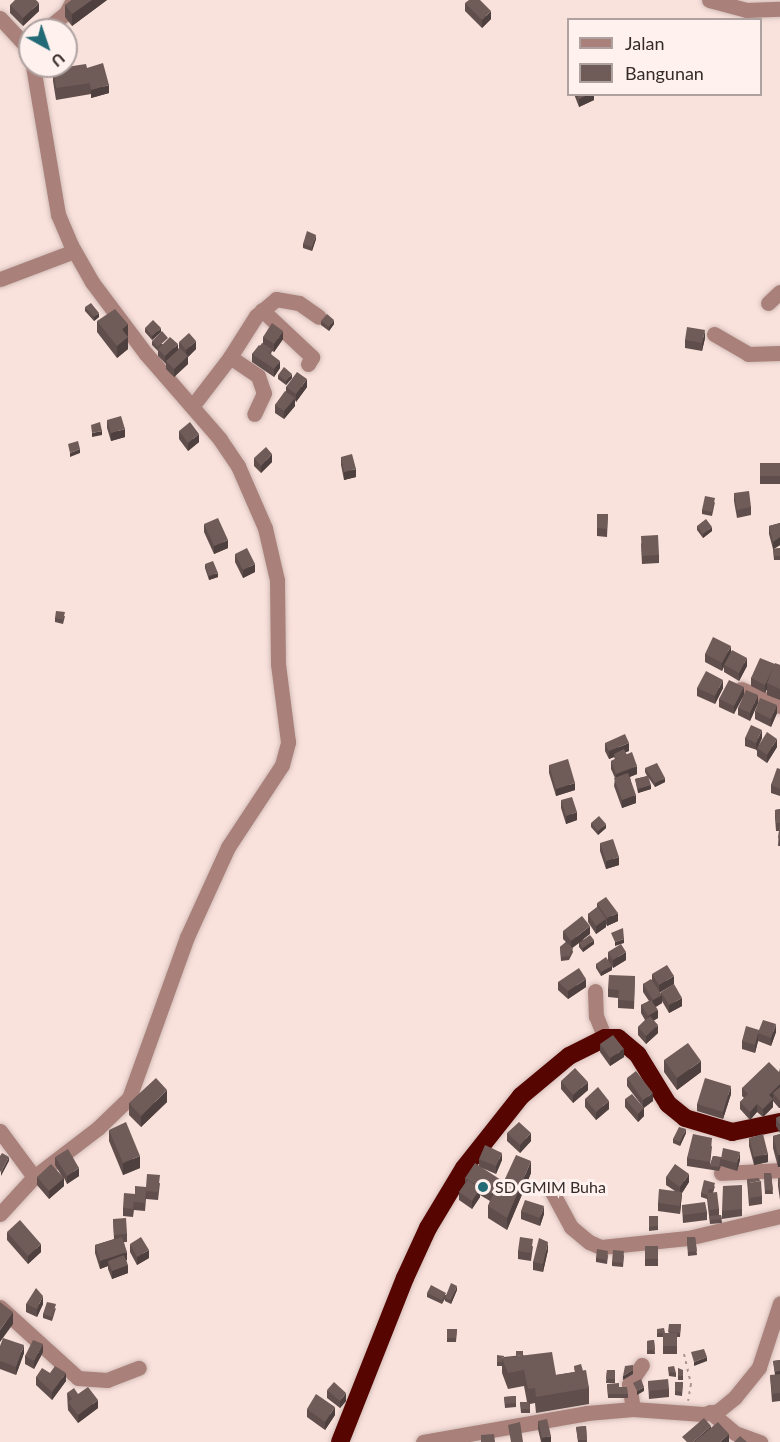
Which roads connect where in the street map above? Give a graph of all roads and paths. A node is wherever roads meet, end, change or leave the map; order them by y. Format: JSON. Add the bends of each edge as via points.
{"nodes":[{"id":1,"x":73,"y":0,"type":"edge"},
{"id":2,"x":710,"y":0,"type":"edge"},
{"id":3,"x":780,"y":9,"type":"edge"},
{"id":4,"x":0,"y":18,"type":"edge"},
{"id":5,"x":60,"y":18,"type":"edge"},
{"id":6,"x":18,"y":37,"type":"edge"},
{"id":7,"x":35,"y":78,"type":"edge"},
{"id":8,"x":74,"y":251,"type":"junction"},
{"id":9,"x":0,"y":279,"type":"edge"},
{"id":10,"x":780,"y":292,"type":"edge"},
{"id":11,"x":768,"y":303,"type":"dead end"},
{"id":12,"x":262,"y":310,"type":"junction"},
{"id":13,"x":319,"y":317,"type":"dead end"},
{"id":14,"x":714,"y":334,"type":"dead end"},
{"id":15,"x":780,"y":353,"type":"edge"},
{"id":16,"x":230,"y":357,"type":"junction"},
{"id":17,"x":308,"y":364,"type":"dead end"},
{"id":18,"x":194,"y":404,"type":"junction"},
{"id":19,"x":254,"y":414,"type":"dead end"},
{"id":20,"x":741,"y":689,"type":"edge"},
{"id":21,"x":780,"y":706,"type":"edge"},
{"id":22,"x":595,"y":991,"type":"dead end"},
{"id":23,"x":605,"y":1038,"type":"junction"},
{"id":24,"x":780,"y":1122,"type":"edge"},
{"id":25,"x":0,"y":1131,"type":"edge"},
{"id":26,"x":780,"y":1170,"type":"edge"},
{"id":27,"x":721,"y":1173,"type":"dead end"},
{"id":28,"x":34,"y":1177,"type":"junction"},
{"id":29,"x":551,"y":1190,"type":"dead end"},
{"id":30,"x":0,"y":1214,"type":"edge"},
{"id":31,"x":780,"y":1216,"type":"edge"},
{"id":32,"x":780,"y":1304,"type":"edge"},
{"id":33,"x":0,"y":1307,"type":"edge"},
{"id":34,"x":684,"y":1354,"type":"dead end"},
{"id":35,"x":642,"y":1365,"type":"dead end"},
{"id":36,"x":139,"y":1368,"type":"dead end"},
{"id":37,"x":633,"y":1409,"type":"junction"},
{"id":38,"x":686,"y":1411,"type":"junction"},
{"id":39,"x":710,"y":1412,"type":"junction"},
{"id":40,"x":340,"y":1442,"type":"edge"},
{"id":41,"x":423,"y":1442,"type":"edge"},
{"id":42,"x":760,"y":1442,"type":"edge"}],
"edges":[{"from":1,"to":5,"type":"street"},
{"from":2,"to":3,"type":"street","via":[[746,10]]},
{"from":4,"to":6,"type":"street"},
{"from":7,"to":8,"type":"street","via":[[58,214]]},
{"from":8,"to":9,"type":"street"},
{"from":8,"to":18,"type":"street","via":[[146,354]]},
{"from":10,"to":11,"type":"street"},
{"from":12,"to":13,"type":"street","via":[[276,299],[289,298]]},
{"from":12,"to":16,"type":"street"},
{"from":12,"to":17,"type":"street","via":[[312,357]]},
{"from":14,"to":15,"type":"street","via":[[741,352]]},
{"from":16,"to":18,"type":"street"},
{"from":16,"to":19,"type":"street","via":[[258,376],[264,393]]},
{"from":18,"to":28,"type":"street","via":[[238,466],[273,554],[278,664],[288,742],[282,765],[228,847],[187,937],[129,1098],[98,1128]]},
{"from":20,"to":21,"type":"street"},
{"from":22,"to":23,"type":"street","via":[[596,1016]]},
{"from":23,"to":24,"type":"highway","via":[[618,1038],[629,1045],[668,1104],[685,1118],[732,1132]]},
{"from":23,"to":40,"type":"highway","via":[[569,1056],[521,1096],[464,1168],[428,1228],[405,1278]]},
{"from":25,"to":28,"type":"street"},
{"from":26,"to":27,"type":"street"},
{"from":28,"to":30,"type":"street"},
{"from":29,"to":31,"type":"street","via":[[579,1236],[595,1245],[615,1248],[715,1233]]},
{"from":32,"to":39,"type":"street","via":[[768,1347],[754,1376],[735,1397]]},
{"from":33,"to":36,"type":"street","via":[[78,1378],[107,1380]]},
{"from":34,"to":38,"type":"path","via":[[691,1384]]},
{"from":35,"to":37,"type":"street","via":[[629,1384]]},
{"from":37,"to":38,"type":"street"},
{"from":37,"to":41,"type":"street","via":[[546,1419]]},
{"from":38,"to":39,"type":"street"},
{"from":39,"to":42,"type":"street","via":[[735,1433]]}]}
